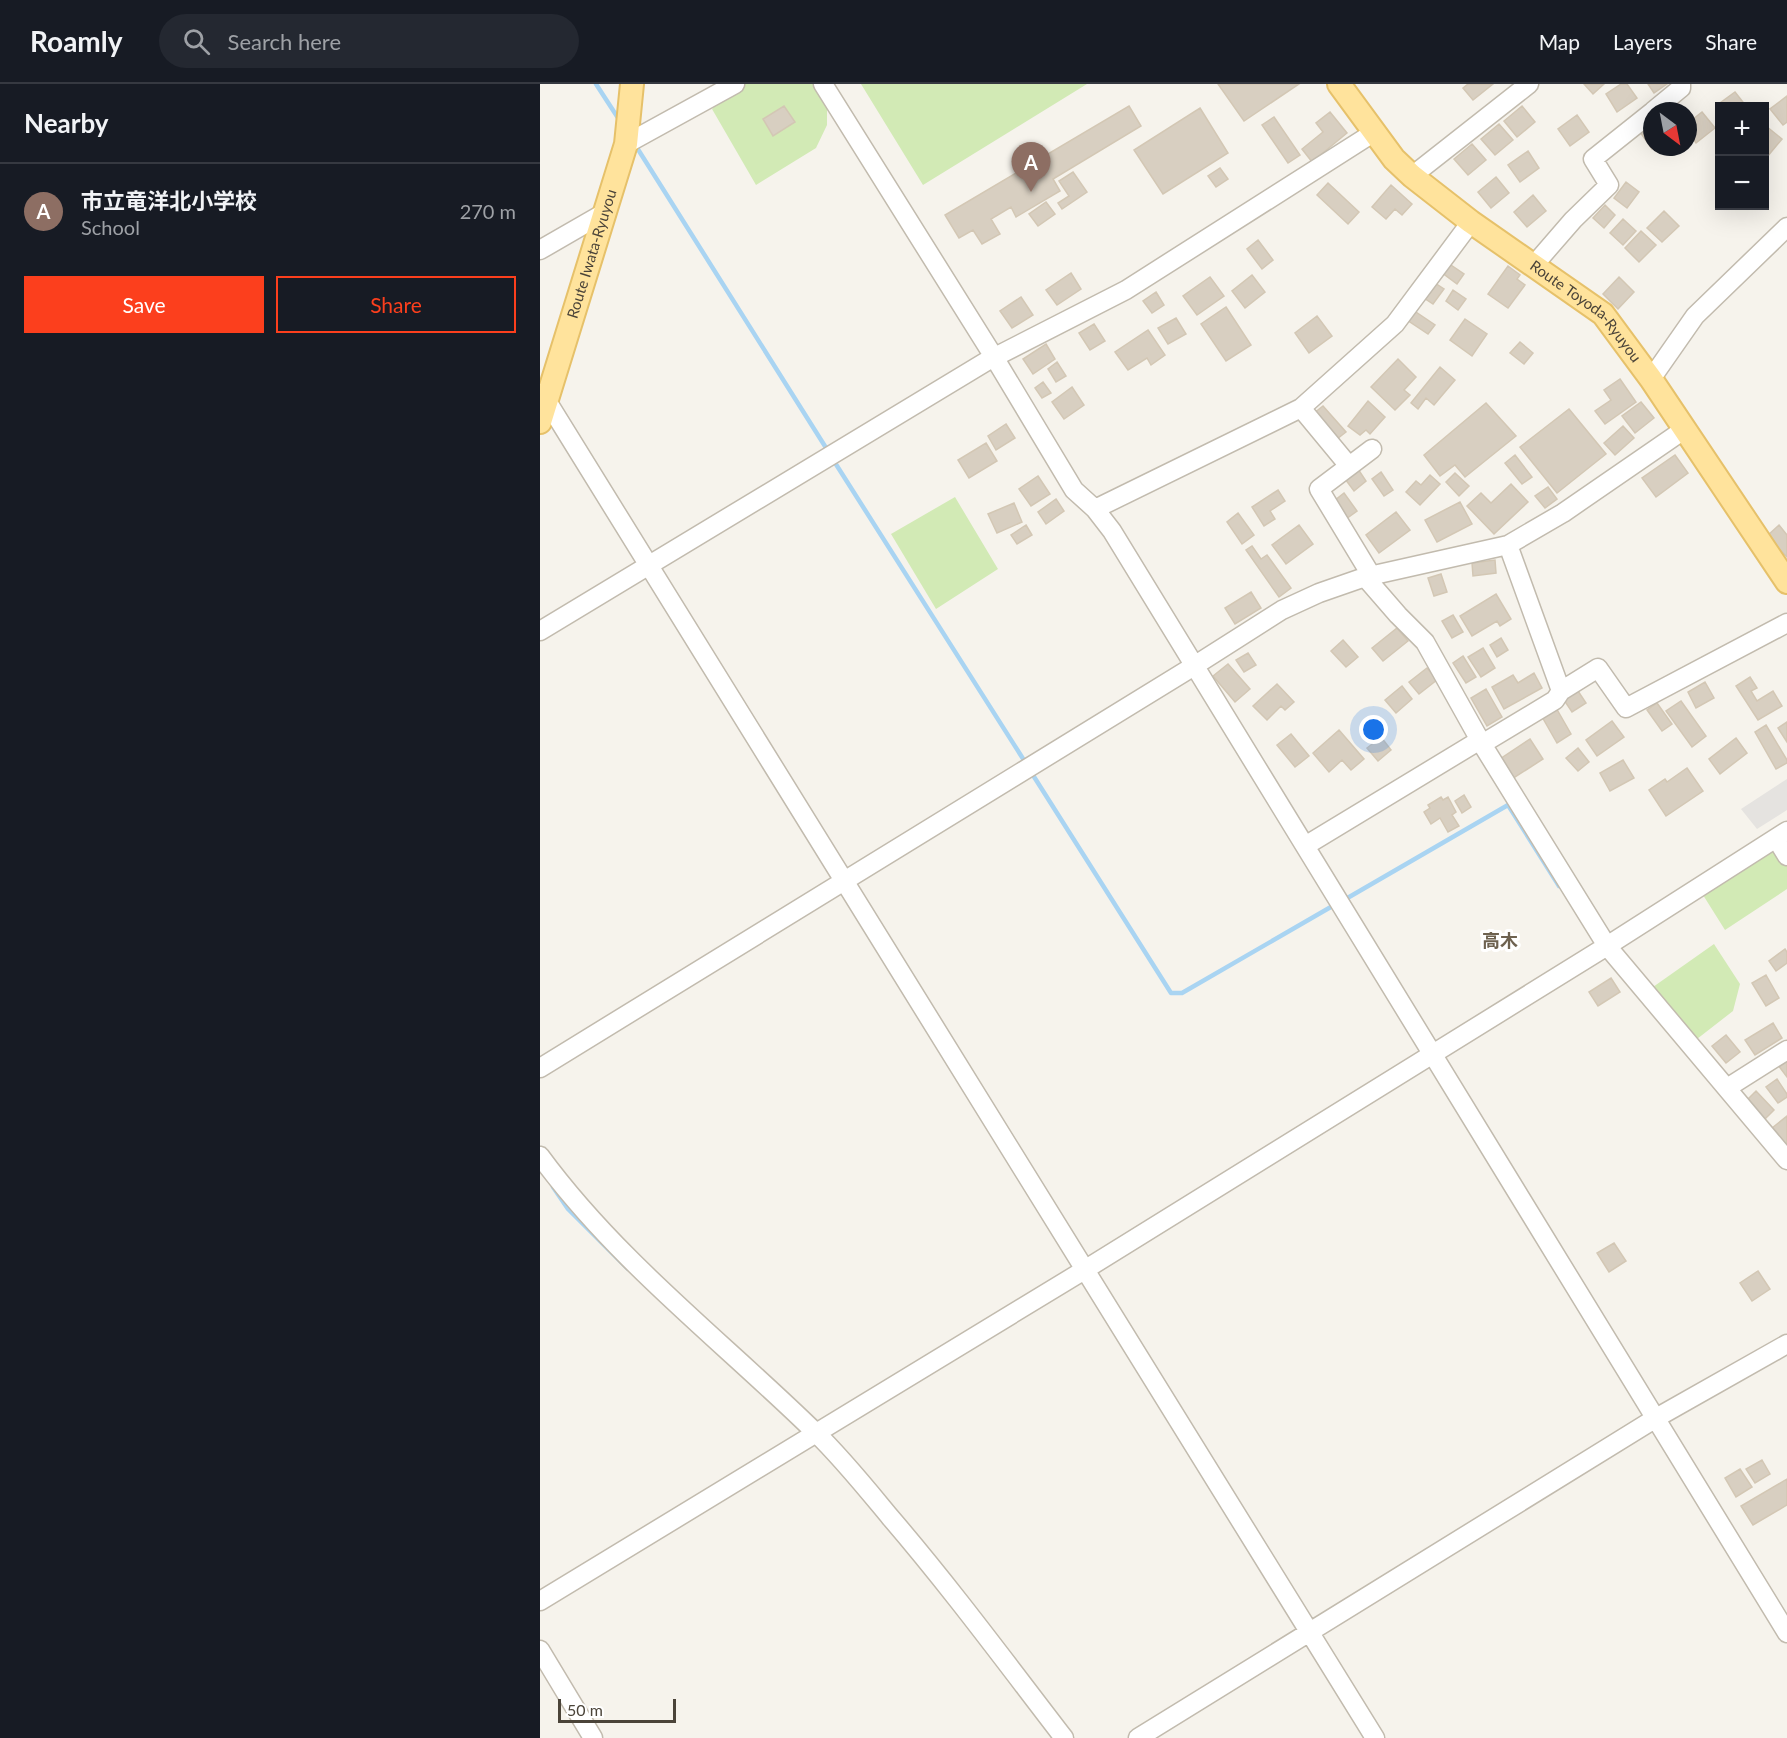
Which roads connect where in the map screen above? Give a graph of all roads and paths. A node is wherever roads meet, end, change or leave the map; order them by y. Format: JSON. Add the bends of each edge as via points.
{"nodes":[{"id":1,"x":633,"y":84,"type":"edge"},
{"id":2,"x":735,"y":84,"type":"edge"},
{"id":3,"x":823,"y":84,"type":"edge"},
{"id":4,"x":1529,"y":84,"type":"edge"},
{"id":5,"x":1681,"y":84,"type":"edge"},
{"id":6,"x":1346,"y":87,"type":"edge"},
{"id":7,"x":1663,"y":102,"type":"edge"},
{"id":8,"x":1643,"y":118,"type":"edge"},
{"id":9,"x":1373,"y":133,"type":"junction"},
{"id":10,"x":626,"y":144,"type":"junction"},
{"id":11,"x":1412,"y":176,"type":"junction"},
{"id":12,"x":604,"y":213,"type":"junction"},
{"id":13,"x":1470,"y":222,"type":"junction"},
{"id":14,"x":1787,"y":227,"type":"edge"},
{"id":15,"x":540,"y":250,"type":"edge"},
{"id":16,"x":1534,"y":265,"type":"junction"},
{"id":17,"x":994,"y":357,"type":"junction"},
{"id":18,"x":1651,"y":379,"type":"junction"},
{"id":19,"x":543,"y":394,"type":"edge"},
{"id":20,"x":1301,"y":408,"type":"junction"},
{"id":21,"x":540,"y":422,"type":"edge"},
{"id":22,"x":1685,"y":429,"type":"junction"},
{"id":23,"x":1372,"y":449,"type":"dead end"},
{"id":24,"x":1349,"y":466,"type":"junction"},
{"id":25,"x":1095,"y":509,"type":"junction"},
{"id":26,"x":1508,"y":545,"type":"junction"},
{"id":27,"x":649,"y":564,"type":"junction"},
{"id":28,"x":1368,"y":576,"type":"junction"},
{"id":29,"x":1787,"y":582,"type":"edge"},
{"id":30,"x":1787,"y":623,"type":"edge"},
{"id":31,"x":540,"y":631,"type":"edge"},
{"id":32,"x":1194,"y":666,"type":"junction"},
{"id":33,"x":1561,"y":691,"type":"junction"},
{"id":34,"x":1481,"y":742,"type":"junction"},
{"id":35,"x":1781,"y":835,"type":"edge"},
{"id":36,"x":1305,"y":846,"type":"junction"},
{"id":37,"x":1787,"y":856,"type":"edge"},
{"id":38,"x":845,"y":881,"type":"junction"},
{"id":39,"x":1607,"y":946,"type":"junction"},
{"id":40,"x":1787,"y":1050,"type":"edge"},
{"id":41,"x":1433,"y":1053,"type":"junction"},
{"id":42,"x":540,"y":1068,"type":"edge"},
{"id":43,"x":1727,"y":1088,"type":"junction"},
{"id":44,"x":540,"y":1156,"type":"edge"},
{"id":45,"x":1787,"y":1160,"type":"edge"},
{"id":46,"x":1086,"y":1269,"type":"junction"},
{"id":47,"x":1787,"y":1344,"type":"edge"},
{"id":48,"x":1656,"y":1418,"type":"junction"},
{"id":49,"x":816,"y":1433,"type":"junction"},
{"id":50,"x":540,"y":1601,"type":"edge"},
{"id":51,"x":1310,"y":1632,"type":"junction"},
{"id":52,"x":1787,"y":1633,"type":"edge"},
{"id":53,"x":540,"y":1650,"type":"edge"},
{"id":54,"x":593,"y":1738,"type":"edge"},
{"id":55,"x":1064,"y":1738,"type":"edge"},
{"id":56,"x":1138,"y":1738,"type":"edge"},
{"id":57,"x":1375,"y":1738,"type":"edge"}],
"edges":[{"from":1,"to":10,"type":"main road","name":"Route Iwata-Ryuyou"},
{"from":2,"to":10,"type":"street"},
{"from":3,"to":17,"type":"street"},
{"from":4,"to":11,"type":"street"},
{"from":5,"to":7,"type":"street"},
{"from":6,"to":9,"type":"main road","name":"Route Toyoda-Ryuyou"},
{"from":8,"to":16,"type":"street","via":[[1593,159],[1609,185]]},
{"from":9,"to":11,"type":"main road","name":"Route Toyoda-Ryuyou"},
{"from":9,"to":17,"type":"street","via":[[1126,290]]},
{"from":10,"to":12,"type":"main road","name":"Route Iwata-Ryuyou"},
{"from":11,"to":13,"type":"main road","name":"Route Toyoda-Ryuyou"},
{"from":12,"to":15,"type":"street"},
{"from":12,"to":19,"type":"main road","name":"Route Iwata-Ryuyou"},
{"from":13,"to":16,"type":"main road","name":"Route Toyoda-Ryuyou"},
{"from":13,"to":20,"type":"street","via":[[1395,324]]},
{"from":14,"to":18,"type":"street","via":[[1695,316]]},
{"from":16,"to":18,"type":"main road","name":"Route Toyoda-Ryuyou","via":[[1604,314]]},
{"from":17,"to":25,"type":"street","via":[[1074,489]]},
{"from":17,"to":27,"type":"street"},
{"from":18,"to":22,"type":"main road","name":"Route Toyoda-Ryuyou"},
{"from":19,"to":21,"type":"main road","name":"Route Iwata-Ryuyou"},
{"from":19,"to":27,"type":"street"},
{"from":20,"to":24,"type":"street"},
{"from":20,"to":25,"type":"street"},
{"from":22,"to":26,"type":"street","via":[[1563,513]]},
{"from":22,"to":29,"type":"main road","name":"Route Toyoda-Ryuyou"},
{"from":23,"to":24,"type":"street"},
{"from":24,"to":28,"type":"street","via":[[1319,489]]},
{"from":25,"to":32,"type":"street"},
{"from":26,"to":28,"type":"street"},
{"from":26,"to":33,"type":"street"},
{"from":27,"to":31,"type":"street"},
{"from":27,"to":38,"type":"street"},
{"from":28,"to":32,"type":"street","via":[[1282,610]]},
{"from":28,"to":34,"type":"street","via":[[1425,642]]},
{"from":30,"to":33,"type":"street","via":[[1626,708],[1598,668]]},
{"from":32,"to":36,"type":"street"},
{"from":32,"to":38,"type":"street"},
{"from":33,"to":34,"type":"street","via":[[1555,700]]},
{"from":34,"to":36,"type":"street"},
{"from":34,"to":39,"type":"street"},
{"from":35,"to":37,"type":"street"},
{"from":35,"to":39,"type":"street"},
{"from":36,"to":41,"type":"street"},
{"from":38,"to":42,"type":"street"},
{"from":38,"to":46,"type":"street"},
{"from":39,"to":41,"type":"street"},
{"from":39,"to":43,"type":"street"},
{"from":40,"to":43,"type":"street"},
{"from":41,"to":46,"type":"street"},
{"from":41,"to":48,"type":"street"},
{"from":43,"to":45,"type":"street"},
{"from":44,"to":49,"type":"street","via":[[591,1220],[634,1264]]},
{"from":46,"to":49,"type":"street"},
{"from":46,"to":51,"type":"street"},
{"from":47,"to":48,"type":"street"},
{"from":48,"to":51,"type":"street"},
{"from":48,"to":52,"type":"street"},
{"from":49,"to":50,"type":"street"},
{"from":49,"to":55,"type":"street","via":[[936,1571]]},
{"from":51,"to":56,"type":"street"},
{"from":51,"to":57,"type":"street"},
{"from":53,"to":54,"type":"street"}]}
